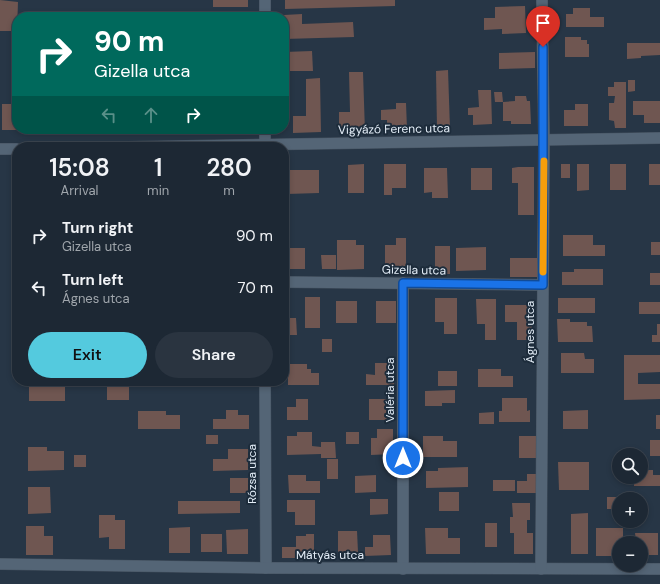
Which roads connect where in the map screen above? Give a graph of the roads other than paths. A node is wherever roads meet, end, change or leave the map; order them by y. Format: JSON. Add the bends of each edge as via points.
{"nodes":[{"id":1,"x":265,"y":0,"type":"edge"},
{"id":2,"x":542,"y":0,"type":"edge"},
{"id":3,"x":265,"y":12,"type":"edge"},
{"id":4,"x":660,"y":138,"type":"edge"},
{"id":5,"x":544,"y":140,"type":"junction"},
{"id":6,"x":289,"y":145,"type":"edge"},
{"id":7,"x":12,"y":149,"type":"edge"},
{"id":8,"x":0,"y":150,"type":"edge"},
{"id":9,"x":289,"y":282,"type":"edge"},
{"id":10,"x":403,"y":283,"type":"junction"},
{"id":11,"x":543,"y":285,"type":"junction"},
{"id":12,"x":265,"y":386,"type":"edge"},
{"id":13,"x":0,"y":564,"type":"edge"},
{"id":14,"x":266,"y":568,"type":"junction"},
{"id":15,"x":403,"y":569,"type":"junction"},
{"id":16,"x":541,"y":569,"type":"junction"},
{"id":17,"x":660,"y":569,"type":"edge"}],
"edges":[{"from":1,"to":3,"type":"street"},
{"from":2,"to":5,"type":"street","name":"Ágnes utca"},
{"from":4,"to":5,"type":"street","name":"Vigyázó Ferenc utca"},
{"from":5,"to":6,"type":"street","name":"Vigyázó Ferenc utca"},
{"from":5,"to":11,"type":"street","name":"Ágnes utca"},
{"from":7,"to":8,"type":"street"},
{"from":9,"to":10,"type":"street","name":"Gizella utca"},
{"from":10,"to":11,"type":"street","name":"Gizella utca"},
{"from":10,"to":15,"type":"street","name":"Valéria utca"},
{"from":11,"to":16,"type":"street","name":"Ágnes utca"},
{"from":12,"to":14,"type":"street","name":"Rózsa utca"},
{"from":13,"to":14,"type":"street","name":"Mátyás utca"},
{"from":14,"to":15,"type":"street","name":"Mátyás utca"},
{"from":15,"to":16,"type":"street","name":"Mátyás utca"},
{"from":16,"to":17,"type":"street","name":"Mátyás utca"}]}
